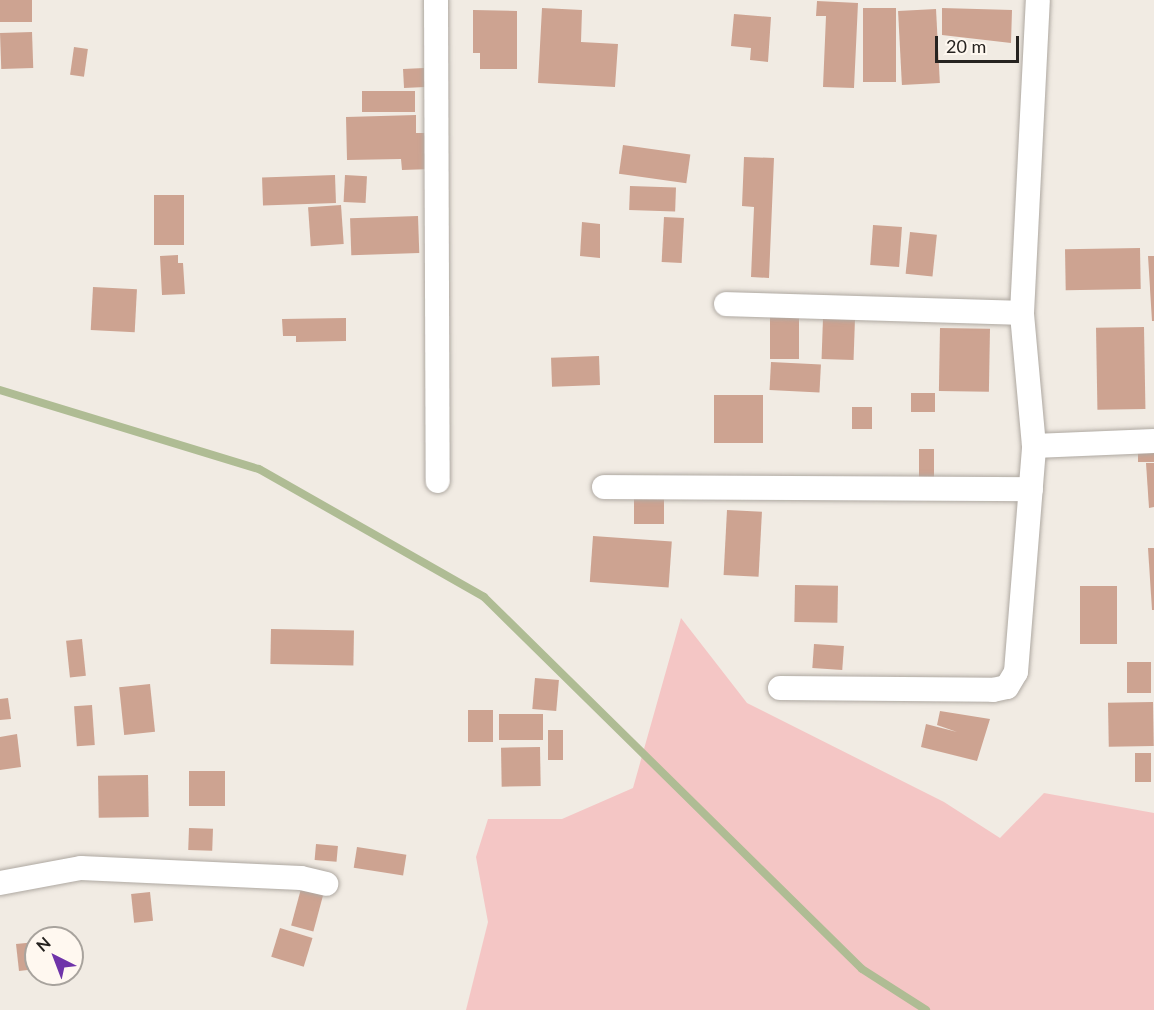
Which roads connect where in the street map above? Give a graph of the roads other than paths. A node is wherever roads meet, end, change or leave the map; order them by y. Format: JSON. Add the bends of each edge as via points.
{"nodes":[{"id":1,"x":436,"y":0,"type":"edge"},
{"id":2,"x":1038,"y":0,"type":"edge"},
{"id":3,"x":726,"y":304,"type":"dead end"},
{"id":4,"x":1022,"y":313,"type":"junction"},
{"id":5,"x":1154,"y":441,"type":"edge"},
{"id":6,"x":1034,"y":446,"type":"junction"},
{"id":7,"x":438,"y":481,"type":"dead end"},
{"id":8,"x":604,"y":487,"type":"dead end"},
{"id":9,"x":1032,"y":489,"type":"junction"},
{"id":10,"x":780,"y":688,"type":"dead end"},
{"id":11,"x":0,"y":883,"type":"edge"},
{"id":12,"x":326,"y":884,"type":"dead end"}],
"edges":[{"from":1,"to":7,"type":"street"},
{"from":2,"to":4,"type":"street"},
{"from":3,"to":4,"type":"street"},
{"from":4,"to":6,"type":"street"},
{"from":5,"to":6,"type":"street"},
{"from":6,"to":9,"type":"street"},
{"from":8,"to":9,"type":"street"},
{"from":9,"to":10,"type":"street","via":[[1021,647],[1007,687]]},
{"from":11,"to":12,"type":"street","via":[[81,868],[301,878]]}]}
